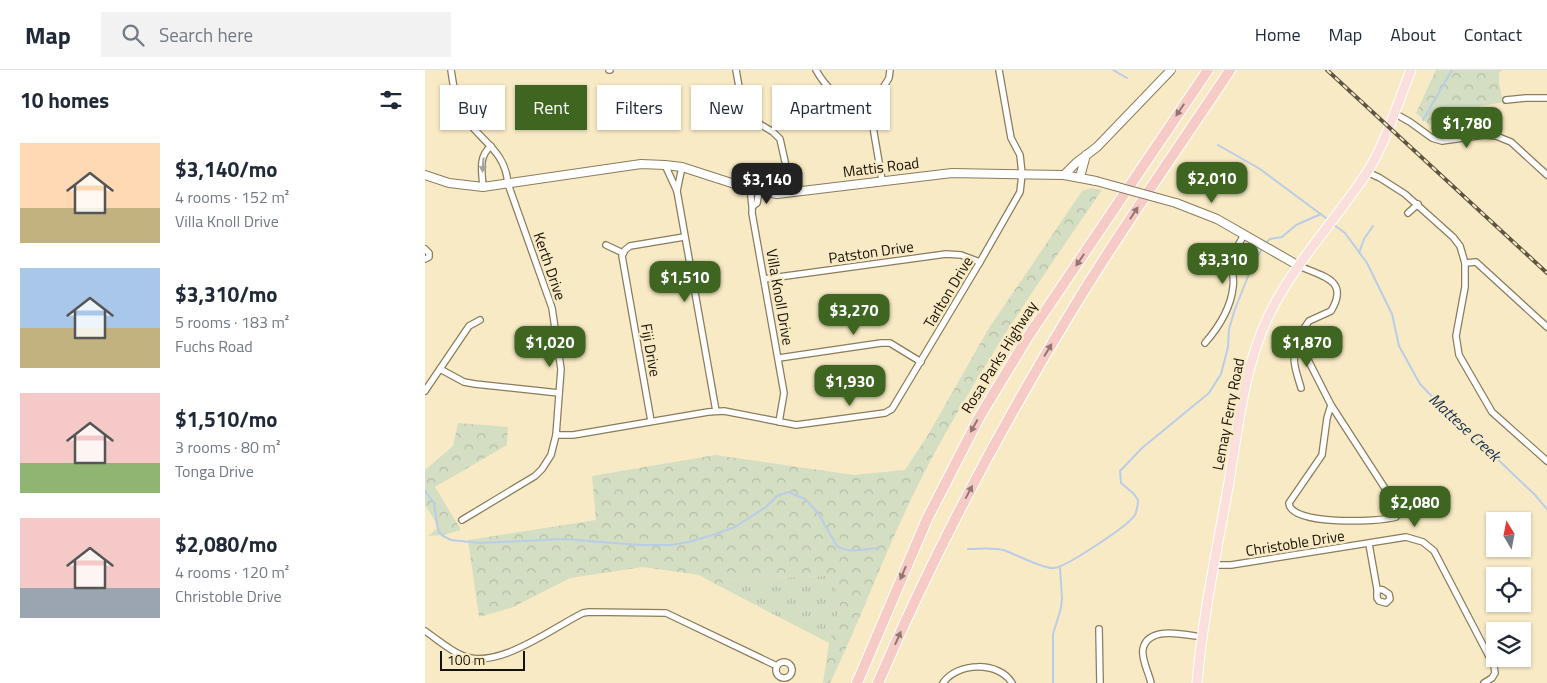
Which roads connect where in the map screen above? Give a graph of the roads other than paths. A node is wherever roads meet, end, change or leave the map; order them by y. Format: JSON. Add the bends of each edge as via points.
{"nodes":[{"id":1,"x":451,"y":70,"type":"edge"},
{"id":2,"x":736,"y":70,"type":"edge"},
{"id":3,"x":816,"y":70,"type":"edge"},
{"id":4,"x":891,"y":70,"type":"edge"},
{"id":5,"x":999,"y":70,"type":"edge"},
{"id":6,"x":1171,"y":70,"type":"edge"},
{"id":7,"x":1208,"y":70,"type":"edge"},
{"id":8,"x":1230,"y":70,"type":"edge"},
{"id":9,"x":1411,"y":70,"type":"edge"},
{"id":10,"x":824,"y":85,"type":"edge"},
{"id":11,"x":885,"y":85,"type":"edge"},
{"id":12,"x":1547,"y":98,"type":"edge"},
{"id":13,"x":1506,"y":100,"type":"dead end"},
{"id":14,"x":1394,"y":113,"type":"junction"},
{"id":15,"x":874,"y":130,"type":"edge"},
{"id":16,"x":491,"y":146,"type":"junction"},
{"id":17,"x":1086,"y":154,"type":"junction"},
{"id":18,"x":665,"y":165,"type":"junction"},
{"id":19,"x":682,"y":167,"type":"junction"},
{"id":20,"x":1367,"y":172,"type":"junction"},
{"id":21,"x":1021,"y":174,"type":"junction"},
{"id":22,"x":425,"y":175,"type":"edge"},
{"id":23,"x":1065,"y":175,"type":"junction"},
{"id":24,"x":1547,"y":175,"type":"edge"},
{"id":25,"x":1080,"y":177,"type":"junction"},
{"id":26,"x":882,"y":180,"type":"junction"},
{"id":27,"x":508,"y":184,"type":"junction"},
{"id":28,"x":483,"y":186,"type":"junction"},
{"id":29,"x":755,"y":190,"type":"junction"},
{"id":30,"x":677,"y":191,"type":"junction"},
{"id":31,"x":792,"y":193,"type":"junction"},
{"id":32,"x":1417,"y":204,"type":"junction"},
{"id":33,"x":1408,"y":214,"type":"dead end"},
{"id":34,"x":1244,"y":235,"type":"junction"},
{"id":35,"x":684,"y":236,"type":"junction"},
{"id":36,"x":606,"y":245,"type":"dead end"},
{"id":37,"x":425,"y":249,"type":"edge"},
{"id":38,"x":623,"y":253,"type":"junction"},
{"id":39,"x":425,"y":260,"type":"edge"},
{"id":40,"x":980,"y":262,"type":"junction"},
{"id":41,"x":1465,"y":263,"type":"junction"},
{"id":42,"x":1299,"y":266,"type":"junction"},
{"id":43,"x":764,"y":279,"type":"junction"},
{"id":44,"x":480,"y":320,"type":"dead end"},
{"id":45,"x":1547,"y":327,"type":"edge"},
{"id":46,"x":1205,"y":343,"type":"dead end"},
{"id":47,"x":1301,"y":343,"type":"junction"},
{"id":48,"x":779,"y":358,"type":"junction"},
{"id":49,"x":921,"y":362,"type":"junction"},
{"id":50,"x":440,"y":369,"type":"junction"},
{"id":51,"x":1301,"y":388,"type":"dead end"},
{"id":52,"x":425,"y":391,"type":"edge"},
{"id":53,"x":559,"y":392,"type":"junction"},
{"id":54,"x":1331,"y":404,"type":"junction"},
{"id":55,"x":716,"y":411,"type":"junction"},
{"id":56,"x":651,"y":421,"type":"junction"},
{"id":57,"x":779,"y":422,"type":"junction"},
{"id":58,"x":555,"y":435,"type":"junction"},
{"id":59,"x":1547,"y":461,"type":"edge"},
{"id":60,"x":462,"y":520,"type":"dead end"},
{"id":61,"x":1369,"y":544,"type":"junction"},
{"id":62,"x":1214,"y":565,"type":"junction"},
{"id":63,"x":1377,"y":589,"type":"dead end"},
{"id":64,"x":1099,"y":629,"type":"dead end"},
{"id":65,"x":425,"y":631,"type":"edge"},
{"id":66,"x":1202,"y":638,"type":"junction"},
{"id":67,"x":777,"y":666,"type":"dead end"},
{"id":68,"x":857,"y":683,"type":"edge"},
{"id":69,"x":878,"y":683,"type":"edge"},
{"id":70,"x":943,"y":683,"type":"edge"},
{"id":71,"x":1012,"y":683,"type":"edge"},
{"id":72,"x":1100,"y":683,"type":"edge"},
{"id":73,"x":1151,"y":683,"type":"edge"},
{"id":74,"x":1197,"y":683,"type":"edge"},
{"id":75,"x":1484,"y":683,"type":"edge"}],
"edges":[{"from":1,"to":16,"type":"street","name":"Kerth Drive","via":[[454,92],[462,112]]},
{"from":2,"to":31,"type":"street","via":[[743,109],[780,139]]},
{"from":3,"to":10,"type":"street"},
{"from":4,"to":11,"type":"street"},
{"from":5,"to":21,"type":"street","name":"Tarlton Drive","via":[[1011,138],[1020,155]]},
{"from":6,"to":17,"type":"main road","via":[[1097,147]]},
{"from":7,"to":68,"type":"highway","name":"Rosa Parks Highway","one_way":true,"via":[[1029,335],[980,416],[927,519]]},
{"from":69,"to":8,"type":"highway","one_way":true,"via":[[941,548],[1026,387],[1103,261]]},
{"from":9,"to":14,"type":"main road","name":"Lemay Ferry Road"},
{"from":12,"to":13,"type":"street"},
{"from":14,"to":20,"type":"main road","name":"Lemay Ferry Road"},
{"from":14,"to":24,"type":"street","via":[[1442,141],[1497,136],[1511,142]]},
{"from":15,"to":26,"type":"street"},
{"from":16,"to":27,"type":"street","name":"Kerth Drive","via":[[502,160]]},
{"from":16,"to":28,"type":"street","one_way":true,"via":[[484,152],[481,168]]},
{"from":17,"to":23,"type":"main road"},
{"from":17,"to":25,"type":"main road"},
{"from":18,"to":19,"type":"main road","name":"Mattis Road"},
{"from":18,"to":27,"type":"main road","name":"Mattis Road","via":[[641,164]]},
{"from":18,"to":30,"type":"street"},
{"from":19,"to":29,"type":"main road","name":"Mattis Road"},
{"from":19,"to":30,"type":"street"},
{"from":20,"to":32,"type":"street","via":[[1398,188]]},
{"from":20,"to":42,"type":"main road","name":"Lemay Ferry Road"},
{"from":21,"to":23,"type":"main road","name":"Mattis Road"},
{"from":21,"to":26,"type":"main road","name":"Mattis Road","via":[[953,173]]},
{"from":21,"to":40,"type":"street","name":"Tarlton Drive","via":[[1018,197]]},
{"from":22,"to":28,"type":"main road","name":"Mattis Road","via":[[449,183]]},
{"from":23,"to":25,"type":"main road","name":"Mattis Road"},
{"from":25,"to":34,"type":"main road","name":"Mattis Road","bridge":true,"via":[[1176,203],[1207,214]]},
{"from":26,"to":31,"type":"main road","name":"Mattis Road"},
{"from":27,"to":28,"type":"main road","name":"Mattis Road"},
{"from":27,"to":53,"type":"street","name":"Kerth Drive","via":[[552,308],[561,362]]},
{"from":29,"to":31,"type":"main road","name":"Mattis Road","via":[[770,194]]},
{"from":29,"to":43,"type":"street","name":"Villa Knoll Drive","via":[[757,203],[752,213]]},
{"from":30,"to":35,"type":"street"},
{"from":32,"to":33,"type":"street"},
{"from":32,"to":41,"type":"street","via":[[1457,243]]},
{"from":34,"to":42,"type":"main road","name":"Mattis Road"},
{"from":34,"to":46,"type":"street","via":[[1233,260],[1231,297]]},
{"from":35,"to":38,"type":"street","via":[[630,246]]},
{"from":35,"to":55,"type":"street"},
{"from":36,"to":38,"type":"street"},
{"from":37,"to":39,"type":"street","via":[[429,255]]},
{"from":38,"to":56,"type":"street","name":"Fiji Drive"},
{"from":40,"to":43,"type":"street","name":"Patston Drive","via":[[947,254]]},
{"from":40,"to":49,"type":"street","name":"Tarlton Drive"},
{"from":41,"to":45,"type":"street","via":[[1476,262]]},
{"from":41,"to":59,"type":"street","via":[[1465,294],[1456,336],[1459,354],[1492,412]]},
{"from":42,"to":47,"type":"street","via":[[1334,284],[1338,296],[1331,311],[1309,321],[1302,331]]},
{"from":42,"to":62,"type":"main road","name":"Lemay Ferry Road","via":[[1276,301],[1252,360]]},
{"from":43,"to":48,"type":"street","name":"Villa Knoll Drive"},
{"from":44,"to":50,"type":"street","via":[[469,326]]},
{"from":47,"to":51,"type":"street","via":[[1293,356]]},
{"from":47,"to":54,"type":"street"},
{"from":48,"to":49,"type":"street","via":[[890,343]]},
{"from":48,"to":57,"type":"street","name":"Villa Knoll Drive","via":[[783,393]]},
{"from":49,"to":57,"type":"street","name":"Tarlton Drive","via":[[889,412],[796,425]]},
{"from":50,"to":52,"type":"street"},
{"from":50,"to":53,"type":"street","via":[[464,382]]},
{"from":53,"to":58,"type":"street","name":"Kerth Drive"},
{"from":54,"to":54,"type":"street","via":[[1399,510],[1396,517],[1334,521],[1299,514],[1289,508],[1322,455]]},
{"from":55,"to":56,"type":"street","name":"Tarlton Drive"},
{"from":55,"to":57,"type":"street","name":"Tarlton Drive"},
{"from":56,"to":58,"type":"street","name":"Tarlton Drive","via":[[573,435]]},
{"from":58,"to":60,"type":"street","name":"Kerth Drive","via":[[551,455],[543,469]]},
{"from":61,"to":62,"type":"street","name":"Christoble Drive","via":[[1231,566]]},
{"from":61,"to":63,"type":"street"},
{"from":61,"to":75,"type":"street","name":"Christoble Drive","via":[[1411,538],[1423,542],[1433,551],[1493,666],[1495,673]]},
{"from":62,"to":66,"type":"main road","name":"Lemay Ferry Road"},
{"from":64,"to":72,"type":"street"},
{"from":65,"to":67,"type":"street","via":[[462,656],[490,658],[515,651],[589,612],[666,613]]},
{"from":66,"to":73,"type":"street","via":[[1165,633],[1147,641],[1143,649]]},
{"from":66,"to":74,"type":"main road","name":"Lemay Ferry Road"},
{"from":70,"to":71,"type":"street","via":[[958,670],[982,667],[1004,672]]}]}
